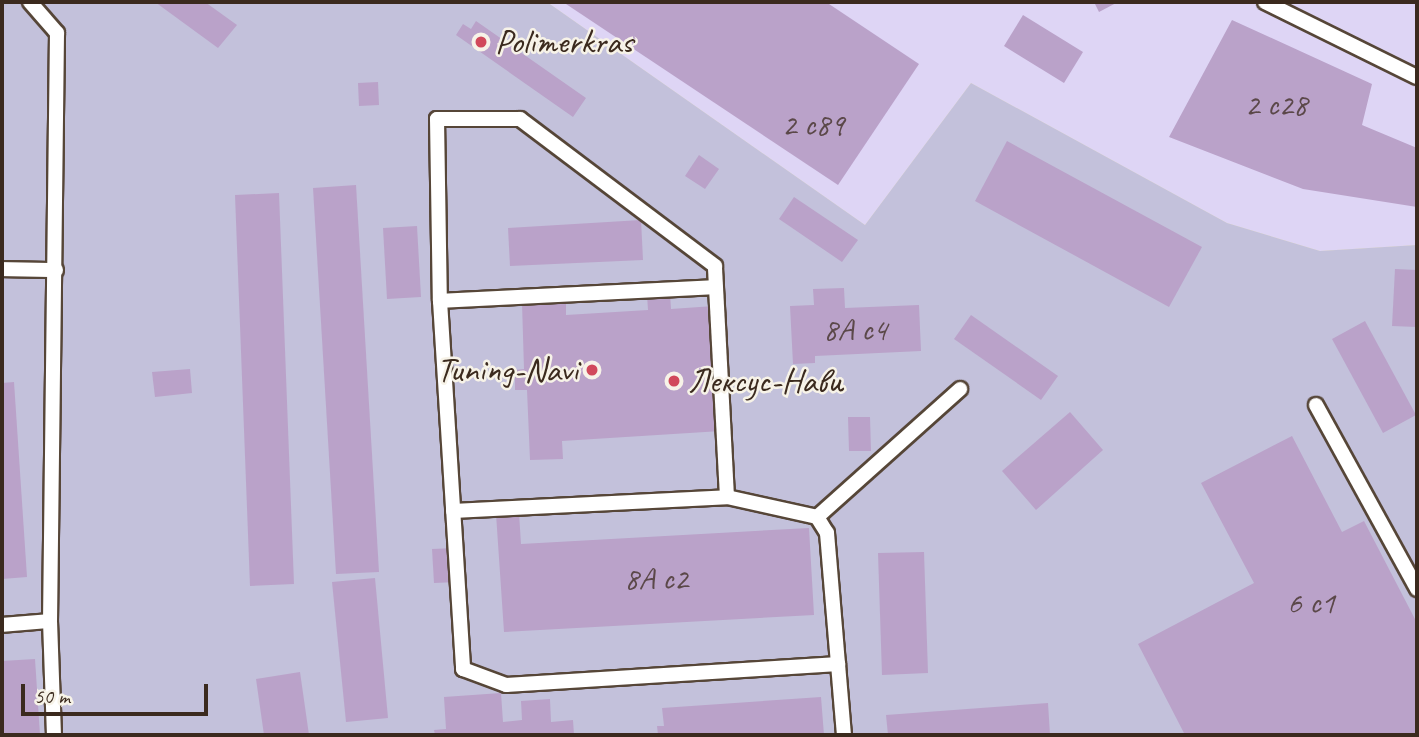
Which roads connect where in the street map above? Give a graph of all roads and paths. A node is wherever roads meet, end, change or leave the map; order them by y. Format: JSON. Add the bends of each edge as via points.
{"nodes":[{"id":1,"x":30,"y":2,"type":"edge"},
{"id":2,"x":1265,"y":2,"type":"edge"},
{"id":3,"x":1417,"y":77,"type":"edge"},
{"id":4,"x":2,"y":269,"type":"edge"},
{"id":5,"x":56,"y":270,"type":"junction"},
{"id":6,"x":716,"y":287,"type":"junction"},
{"id":7,"x":440,"y":301,"type":"junction"},
{"id":8,"x":960,"y":389,"type":"dead end"},
{"id":9,"x":1316,"y":405,"type":"dead end"},
{"id":10,"x":727,"y":497,"type":"junction"},
{"id":11,"x":453,"y":511,"type":"junction"},
{"id":12,"x":817,"y":517,"type":"junction"},
{"id":13,"x":1417,"y":589,"type":"edge"},
{"id":14,"x":50,"y":621,"type":"junction"},
{"id":15,"x":2,"y":625,"type":"edge"},
{"id":16,"x":838,"y":664,"type":"junction"},
{"id":17,"x":54,"y":735,"type":"edge"},
{"id":18,"x":844,"y":735,"type":"edge"}],
"edges":[{"from":1,"to":5,"type":"lane","via":[[57,33]]},
{"from":2,"to":3,"type":"lane"},
{"from":4,"to":5,"type":"lane"},
{"from":5,"to":14,"type":"lane"},
{"from":6,"to":7,"type":"lane"},
{"from":6,"to":7,"type":"lane","via":[[715,266],[520,119],[437,119]]},
{"from":6,"to":10,"type":"lane"},
{"from":7,"to":11,"type":"lane"},
{"from":8,"to":12,"type":"lane"},
{"from":9,"to":13,"type":"lane"},
{"from":10,"to":11,"type":"lane"},
{"from":10,"to":12,"type":"lane"},
{"from":11,"to":16,"type":"lane","via":[[463,669],[506,685]]},
{"from":12,"to":16,"type":"lane","via":[[827,533]]},
{"from":14,"to":15,"type":"lane"},
{"from":14,"to":17,"type":"lane"},
{"from":16,"to":18,"type":"lane"}]}
